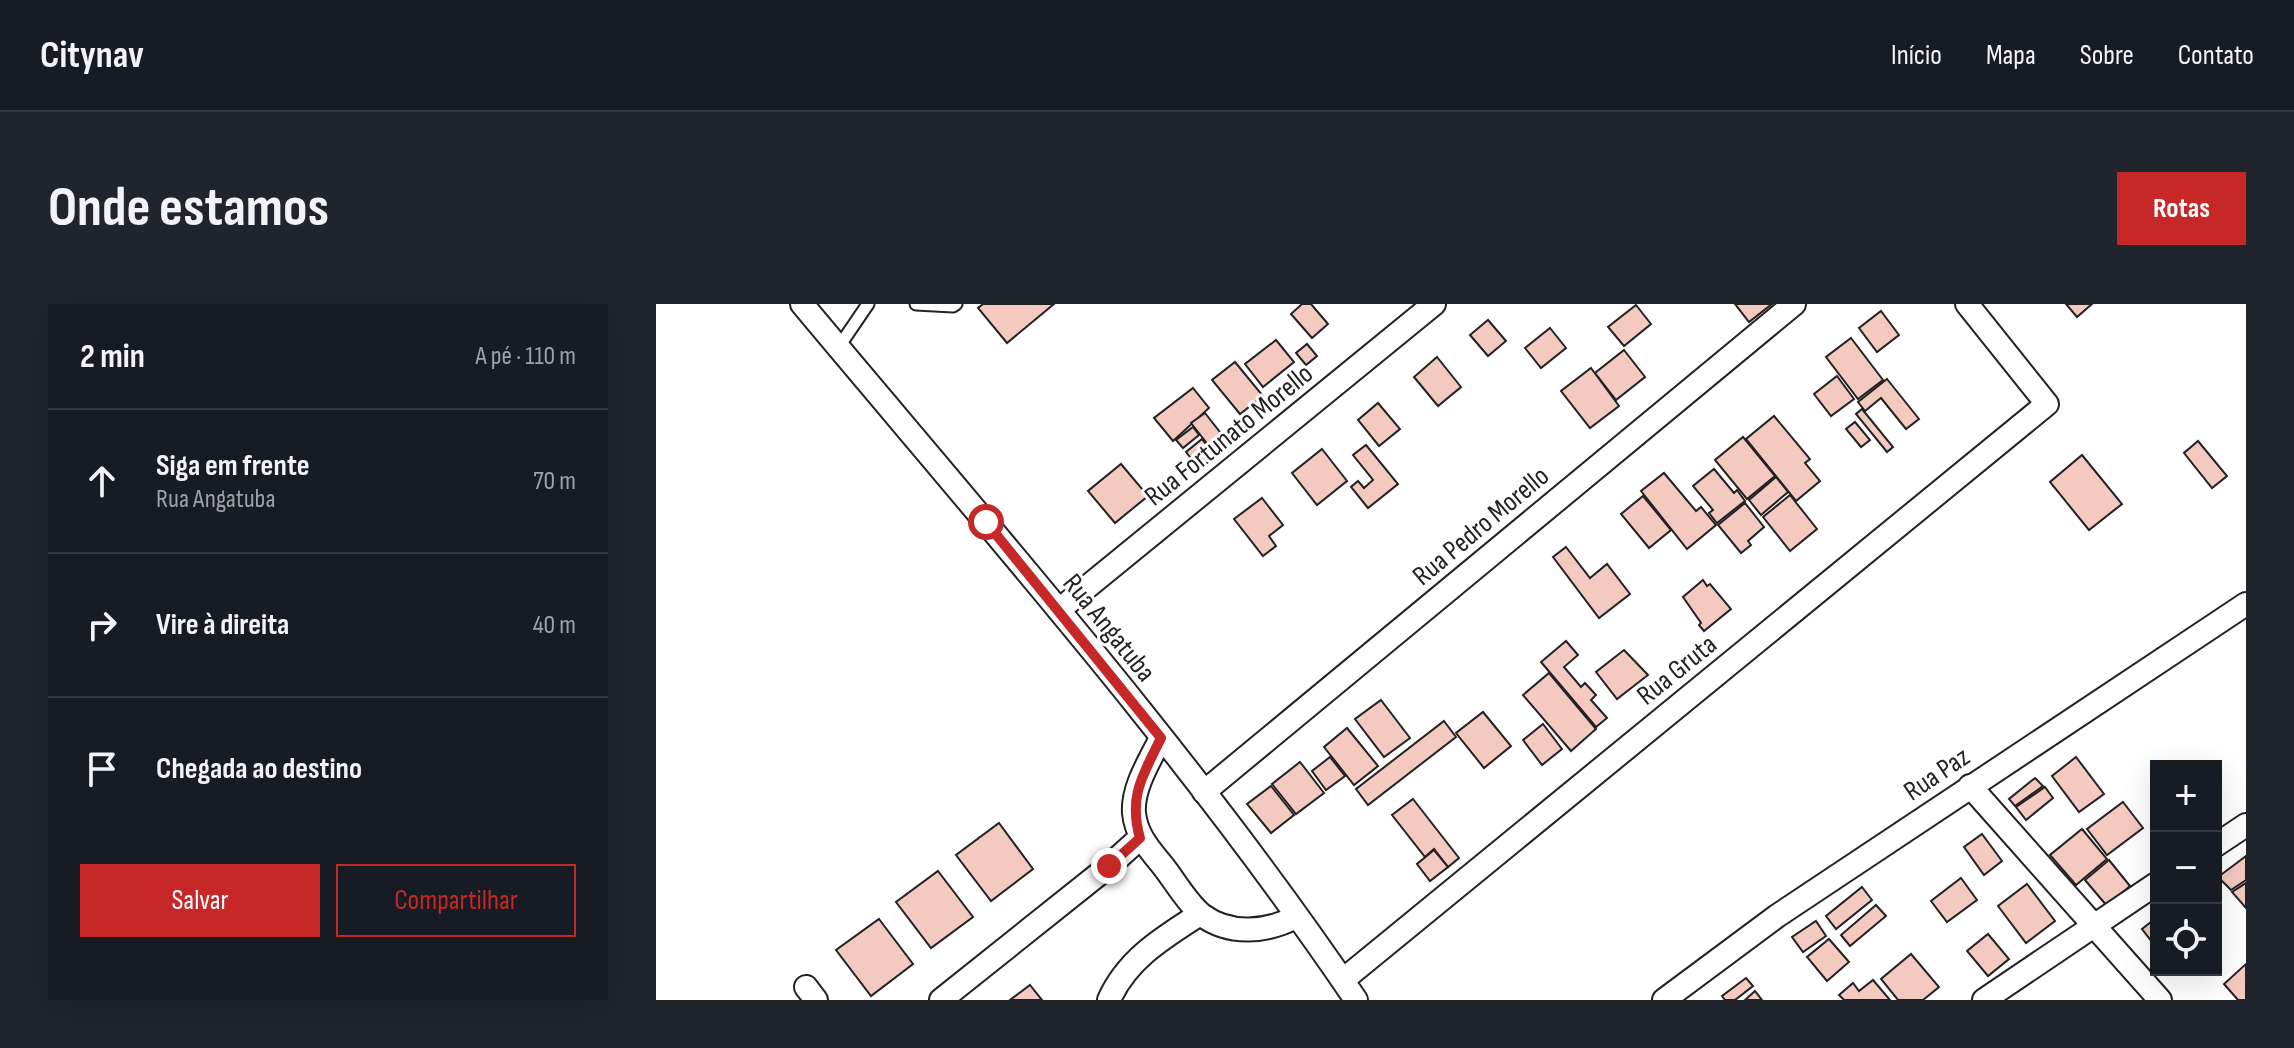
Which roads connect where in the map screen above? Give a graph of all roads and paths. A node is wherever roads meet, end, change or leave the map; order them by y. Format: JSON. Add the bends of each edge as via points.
{"nodes":[{"id":1,"x":802,"y":304,"type":"edge"},
{"id":2,"x":868,"y":304,"type":"edge"},
{"id":3,"x":916,"y":304,"type":"edge"},
{"id":4,"x":956,"y":304,"type":"edge"},
{"id":5,"x":1434,"y":304,"type":"edge"},
{"id":6,"x":1794,"y":304,"type":"edge"},
{"id":7,"x":1967,"y":304,"type":"edge"},
{"id":8,"x":838,"y":348,"type":"junction"},
{"id":9,"x":2246,"y":604,"type":"edge"},
{"id":10,"x":1059,"y":610,"type":"junction"},
{"id":11,"x":1161,"y":738,"type":"junction"},
{"id":12,"x":1970,"y":786,"type":"junction"},
{"id":13,"x":1204,"y":792,"type":"junction"},
{"id":14,"x":2246,"y":825,"type":"edge"},
{"id":15,"x":1140,"y":838,"type":"junction"},
{"id":16,"x":2222,"y":841,"type":"edge"},
{"id":17,"x":2150,"y":888,"type":"edge"},
{"id":18,"x":1200,"y":914,"type":"junction"},
{"id":19,"x":1296,"y":917,"type":"junction"},
{"id":20,"x":2093,"y":926,"type":"junction"},
{"id":21,"x":1343,"y":980,"type":"junction"},
{"id":22,"x":941,"y":1000,"type":"edge"},
{"id":23,"x":1109,"y":1000,"type":"edge"},
{"id":24,"x":1356,"y":1000,"type":"edge"},
{"id":25,"x":1664,"y":1000,"type":"edge"},
{"id":26,"x":1984,"y":1000,"type":"edge"},
{"id":27,"x":2160,"y":1000,"type":"edge"}],
"edges":[{"from":1,"to":8,"type":"street","name":"Rua Angatuba"},
{"from":2,"to":8,"type":"lane"},
{"from":3,"to":4,"type":"lane"},
{"from":5,"to":10,"type":"street","name":"Rua Fortunato Morello"},
{"from":6,"to":13,"type":"street","name":"Rua Pedro Morello"},
{"from":7,"to":21,"type":"street","name":"Rua Gruta","via":[[2047,404]]},
{"from":8,"to":10,"type":"street","name":"Rua Angatuba"},
{"from":9,"to":12,"type":"street","name":"Rua Paz"},
{"from":10,"to":11,"type":"street","name":"Rua Angatuba"},
{"from":11,"to":13,"type":"street","name":"Rua Angatuba"},
{"from":11,"to":15,"type":"street","via":[[1134,802]]},
{"from":12,"to":20,"type":"street"},
{"from":12,"to":25,"type":"street","name":"Rua Paz","via":[[1777,916]]},
{"from":13,"to":19,"type":"street","name":"Rua Angatuba"},
{"from":14,"to":16,"type":"street"},
{"from":15,"to":18,"type":"street"},
{"from":15,"to":22,"type":"street"},
{"from":17,"to":20,"type":"street"},
{"from":18,"to":19,"type":"street","via":[[1239,929],[1269,928]]},
{"from":18,"to":23,"type":"street","via":[[1139,957]]},
{"from":19,"to":21,"type":"street","name":"Rua Angatuba"},
{"from":20,"to":26,"type":"street"},
{"from":20,"to":27,"type":"street"},
{"from":21,"to":24,"type":"street","name":"Rua Angatuba"}]}
